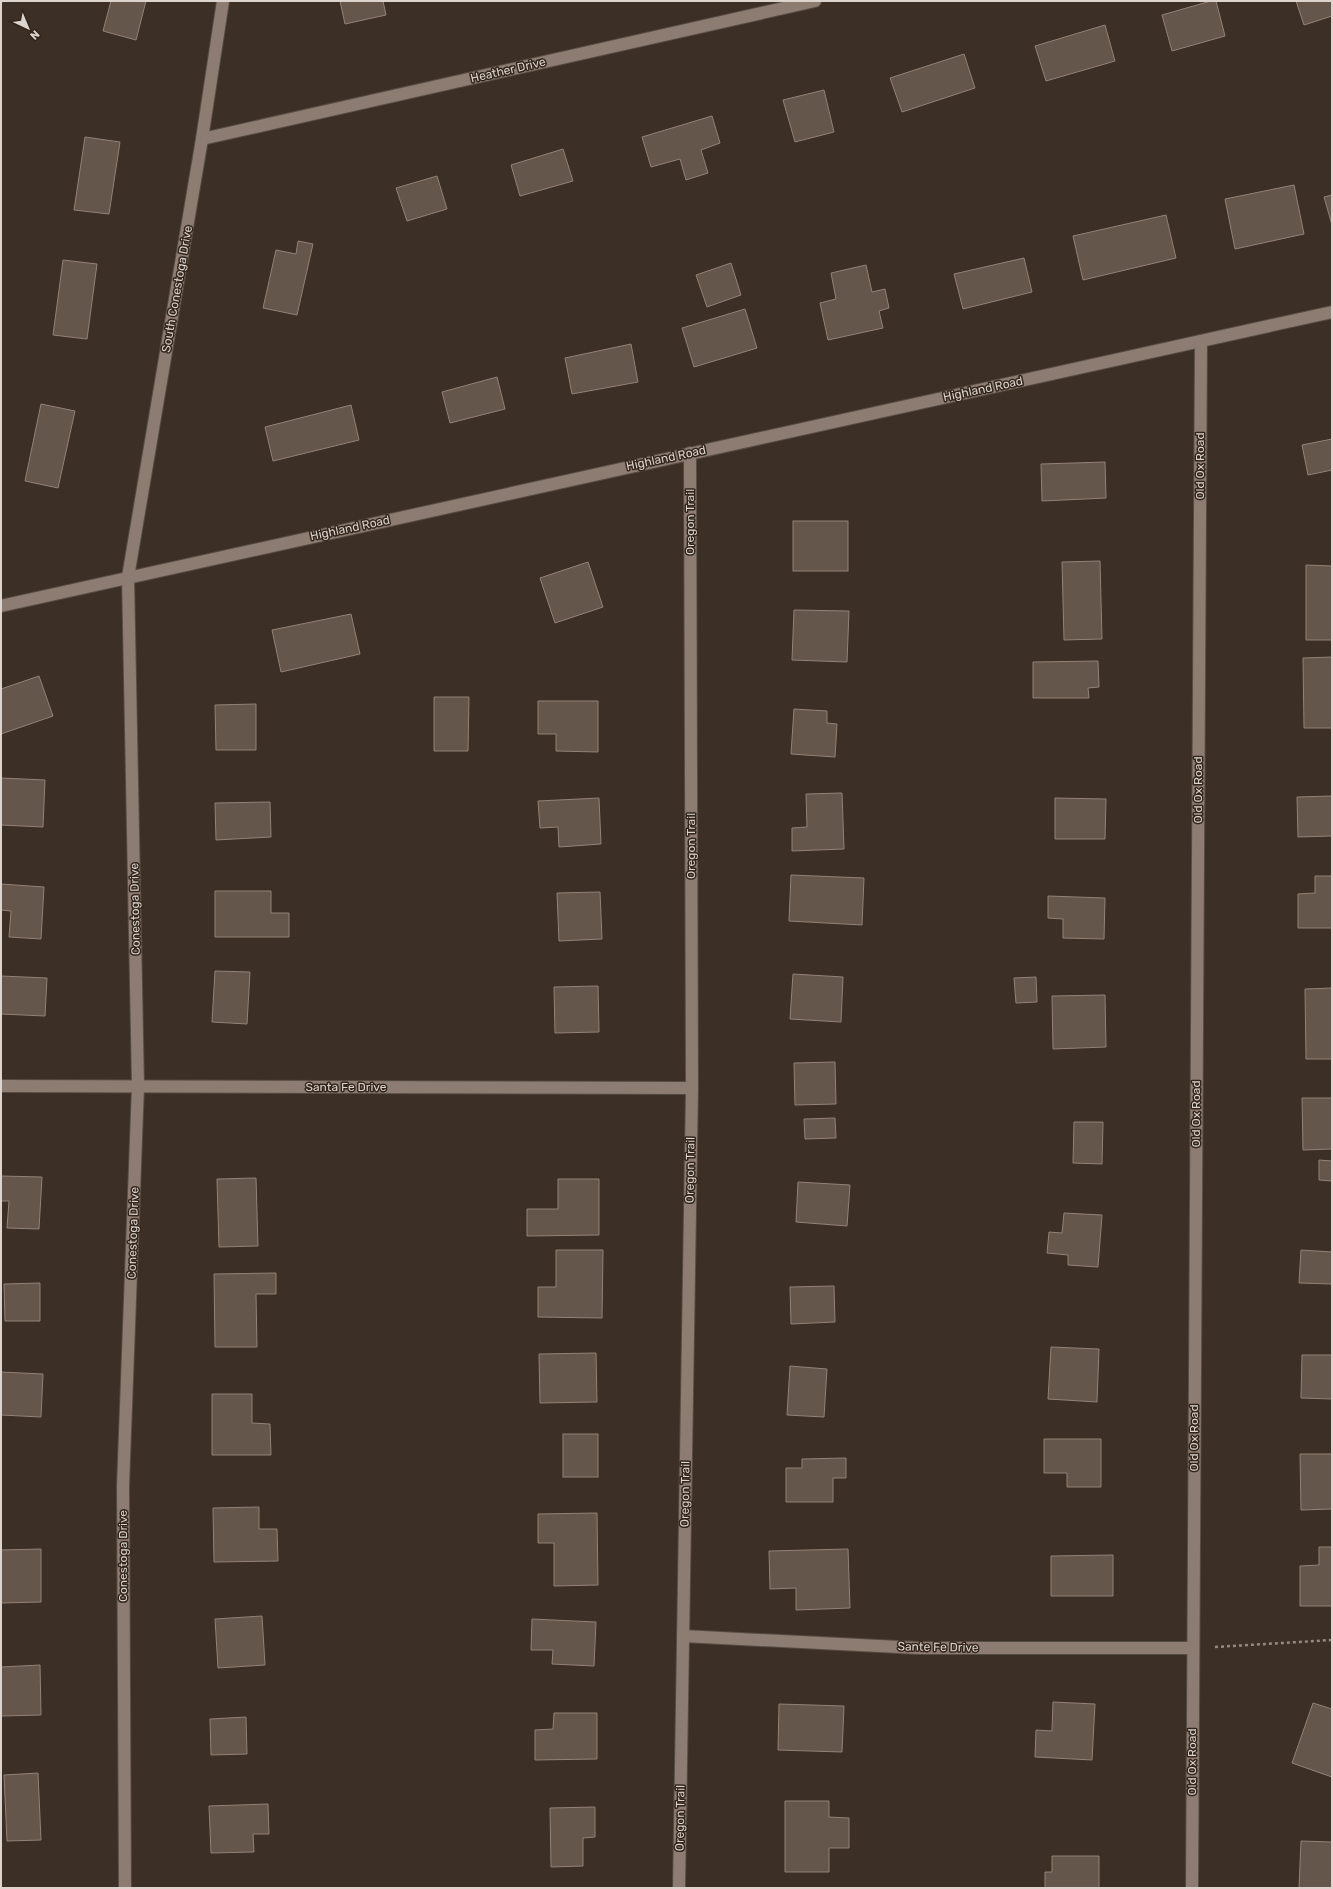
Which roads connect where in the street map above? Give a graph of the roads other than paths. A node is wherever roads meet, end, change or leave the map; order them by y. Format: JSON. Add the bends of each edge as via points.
{"nodes":[{"id":1,"x":223,"y":1,"type":"edge"},
{"id":2,"x":815,"y":1,"type":"edge"},
{"id":3,"x":202,"y":139,"type":"junction"},
{"id":4,"x":1332,"y":312,"type":"edge"},
{"id":5,"x":1201,"y":341,"type":"junction"},
{"id":6,"x":690,"y":452,"type":"junction"},
{"id":7,"x":128,"y":577,"type":"junction"},
{"id":8,"x":1,"y":606,"type":"edge"},
{"id":9,"x":1,"y":1086,"type":"edge"},
{"id":10,"x":138,"y":1086,"type":"junction"},
{"id":11,"x":692,"y":1088,"type":"junction"},
{"id":12,"x":683,"y":1636,"type":"junction"},
{"id":13,"x":1193,"y":1648,"type":"junction"},
{"id":14,"x":125,"y":1888,"type":"edge"},
{"id":15,"x":678,"y":1888,"type":"edge"},
{"id":16,"x":1192,"y":1888,"type":"edge"}],
"edges":[{"from":1,"to":3,"type":"street","name":"South Conestoga Drive"},
{"from":2,"to":3,"type":"street","name":"Heather Drive"},
{"from":3,"to":7,"type":"street","name":"South Conestoga Drive"},
{"from":4,"to":5,"type":"street","name":"Highland Road"},
{"from":5,"to":6,"type":"street","name":"Highland Road"},
{"from":5,"to":13,"type":"street","name":"Old Ox Road"},
{"from":6,"to":7,"type":"street","name":"Highland Road"},
{"from":6,"to":11,"type":"street","name":"Oregon Trail"},
{"from":7,"to":8,"type":"street","name":"Highland Road"},
{"from":7,"to":10,"type":"street","name":"Conestoga Drive"},
{"from":9,"to":10,"type":"street","name":"Santa Fe Drive"},
{"from":10,"to":11,"type":"street","name":"Santa Fe Drive"},
{"from":10,"to":14,"type":"street","name":"Conestoga Drive","via":[[123,1486]]},
{"from":11,"to":12,"type":"street","name":"Oregon Trail"},
{"from":12,"to":13,"type":"street","name":"Sante Fe Drive","via":[[918,1648]]},
{"from":12,"to":15,"type":"street","name":"Oregon Trail"},
{"from":13,"to":16,"type":"street","name":"Old Ox Road"}]}
